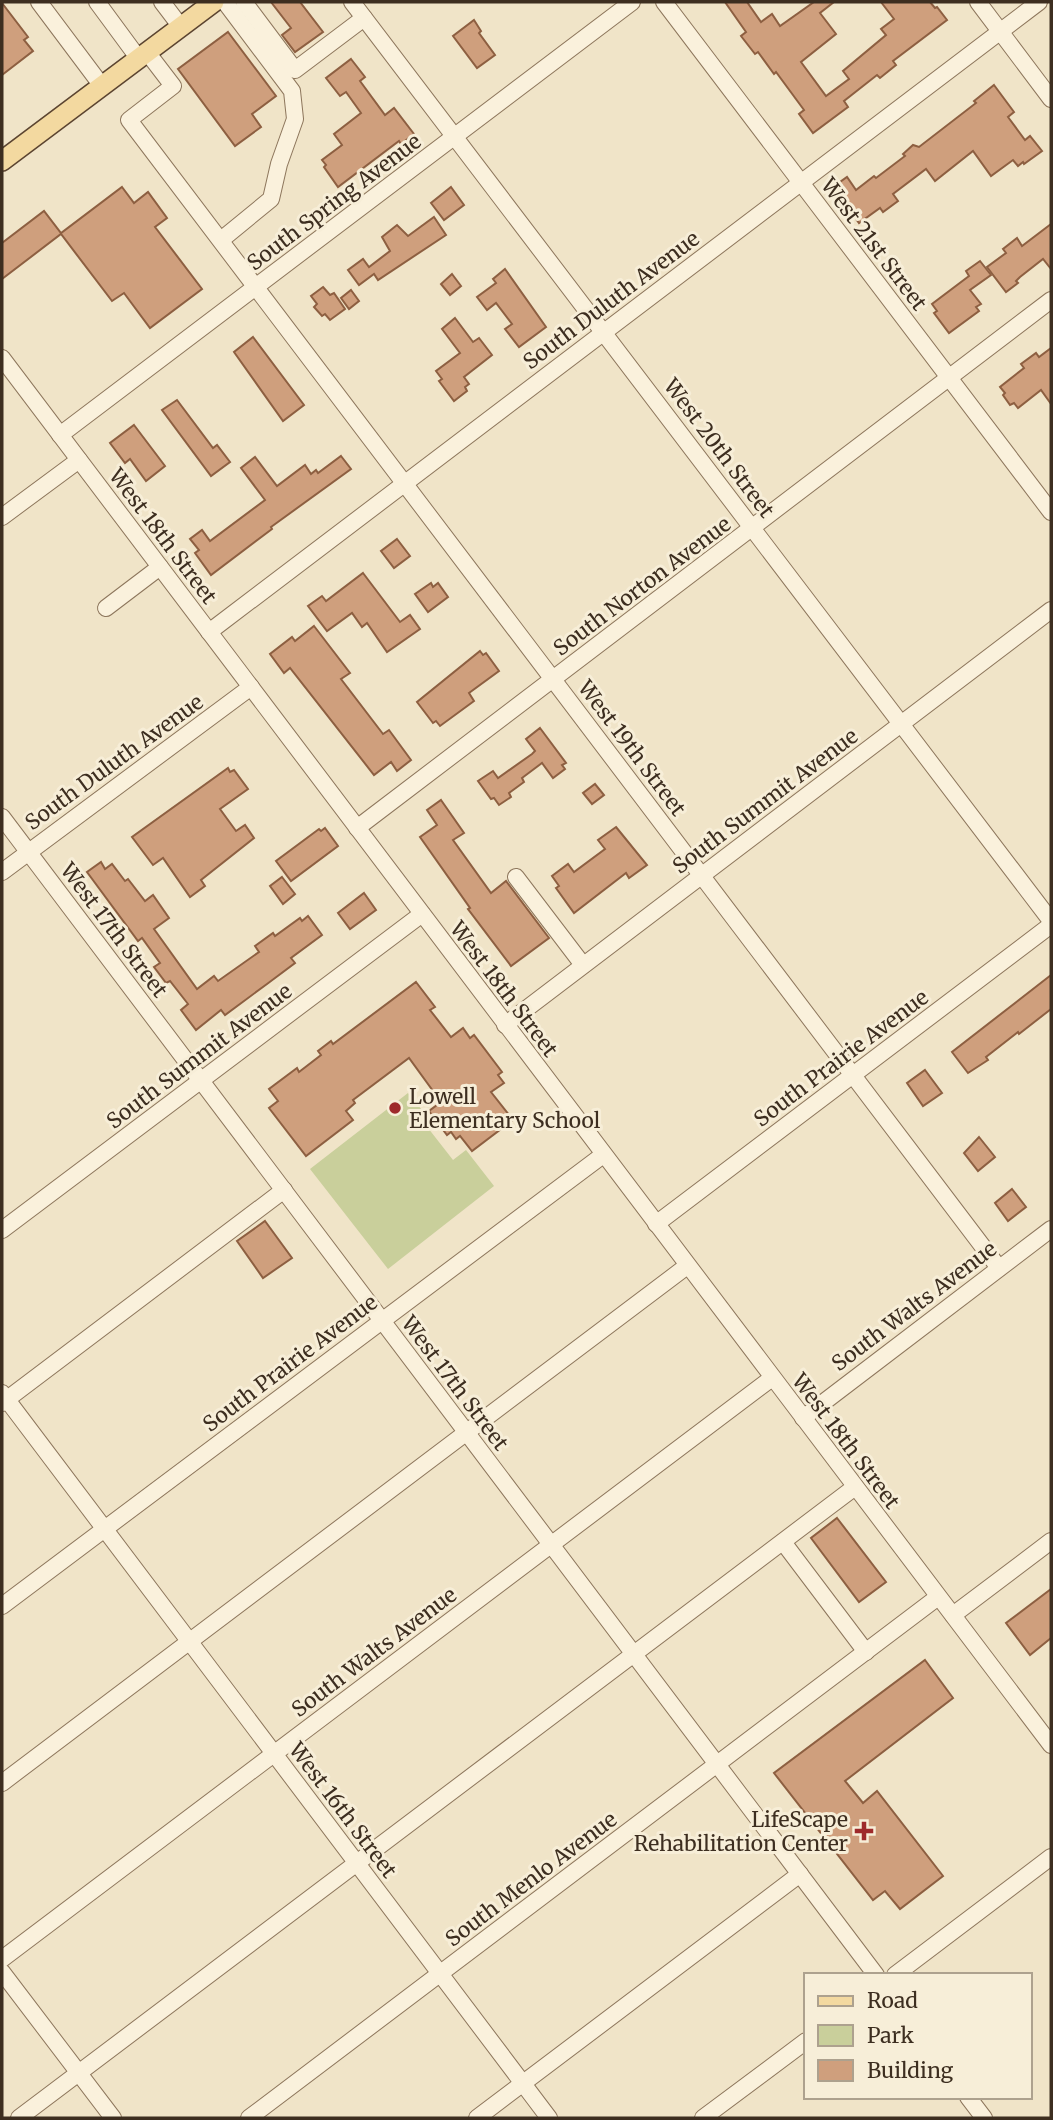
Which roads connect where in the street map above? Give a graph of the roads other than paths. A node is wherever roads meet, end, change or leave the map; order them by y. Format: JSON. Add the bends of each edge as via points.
{"nodes":[{"id":1,"x":40,"y":2,"type":"edge"},
{"id":2,"x":97,"y":2,"type":"edge"},
{"id":3,"x":162,"y":2,"type":"edge"},
{"id":4,"x":244,"y":2,"type":"edge"},
{"id":5,"x":352,"y":2,"type":"edge"},
{"id":6,"x":632,"y":2,"type":"edge"},
{"id":7,"x":663,"y":2,"type":"edge"},
{"id":8,"x":978,"y":2,"type":"edge"},
{"id":9,"x":1039,"y":2,"type":"edge"},
{"id":10,"x":212,"y":3,"type":"edge"},
{"id":11,"x":364,"y":18,"type":"junction"},
{"id":12,"x":181,"y":27,"type":"junction"},
{"id":13,"x":1000,"y":31,"type":"junction"},
{"id":14,"x":143,"y":55,"type":"junction"},
{"id":15,"x":102,"y":86,"type":"junction"},
{"id":16,"x":1051,"y":99,"type":"edge"},
{"id":17,"x":454,"y":138,"type":"junction"},
{"id":18,"x":2,"y":161,"type":"edge"},
{"id":19,"x":801,"y":182,"type":"junction"},
{"id":20,"x":221,"y":240,"type":"junction"},
{"id":21,"x":256,"y":287,"type":"junction"},
{"id":22,"x":1051,"y":300,"type":"edge"},
{"id":23,"x":604,"y":331,"type":"junction"},
{"id":24,"x":2,"y":358,"type":"edge"},
{"id":25,"x":948,"y":376,"type":"junction"},
{"id":26,"x":60,"y":435,"type":"junction"},
{"id":27,"x":79,"y":460,"type":"junction"},
{"id":28,"x":405,"y":483,"type":"junction"},
{"id":29,"x":1051,"y":512,"type":"edge"},
{"id":30,"x":2,"y":517,"type":"edge"},
{"id":31,"x":753,"y":528,"type":"junction"},
{"id":32,"x":160,"y":567,"type":"junction"},
{"id":33,"x":106,"y":608,"type":"dead end"},
{"id":34,"x":1051,"y":610,"type":"edge"},
{"id":35,"x":209,"y":632,"type":"junction"},
{"id":36,"x":553,"y":679,"type":"junction"},
{"id":37,"x":251,"y":687,"type":"junction"},
{"id":38,"x":900,"y":725,"type":"junction"},
{"id":39,"x":2,"y":817,"type":"edge"},
{"id":40,"x":357,"y":828,"type":"junction"},
{"id":41,"x":28,"y":851,"type":"junction"},
{"id":42,"x":2,"y":872,"type":"edge"},
{"id":43,"x":702,"y":876,"type":"junction"},
{"id":44,"x":516,"y":877,"type":"dead end"},
{"id":45,"x":422,"y":914,"type":"junction"},
{"id":46,"x":1051,"y":923,"type":"edge"},
{"id":47,"x":583,"y":965,"type":"junction"},
{"id":48,"x":505,"y":1025,"type":"junction"},
{"id":49,"x":853,"y":1076,"type":"junction"},
{"id":50,"x":202,"y":1081,"type":"junction"},
{"id":51,"x":603,"y":1155,"type":"junction"},
{"id":52,"x":285,"y":1190,"type":"junction"},
{"id":53,"x":656,"y":1224,"type":"junction"},
{"id":54,"x":1051,"y":1229,"type":"edge"},
{"id":55,"x":2,"y":1230,"type":"edge"},
{"id":56,"x":687,"y":1266,"type":"junction"},
{"id":57,"x":999,"y":1268,"type":"junction"},
{"id":58,"x":381,"y":1320,"type":"junction"},
{"id":59,"x":772,"y":1378,"type":"junction"},
{"id":60,"x":3,"y":1399,"type":"edge"},
{"id":61,"x":803,"y":1418,"type":"junction"},
{"id":62,"x":467,"y":1433,"type":"junction"},
{"id":63,"x":855,"y":1487,"type":"junction"},
{"id":64,"x":105,"y":1529,"type":"junction"},
{"id":65,"x":1051,"y":1541,"type":"edge"},
{"id":66,"x":783,"y":1542,"type":"junction"},
{"id":67,"x":551,"y":1544,"type":"junction"},
{"id":68,"x":938,"y":1597,"type":"junction"},
{"id":69,"x":2,"y":1606,"type":"edge"},
{"id":70,"x":953,"y":1615,"type":"junction"},
{"id":71,"x":190,"y":1643,"type":"junction"},
{"id":72,"x":866,"y":1652,"type":"junction"},
{"id":73,"x":635,"y":1655,"type":"junction"},
{"id":74,"x":1051,"y":1745,"type":"edge"},
{"id":75,"x":275,"y":1755,"type":"junction"},
{"id":76,"x":717,"y":1765,"type":"junction"},
{"id":77,"x":2,"y":1783,"type":"edge"},
{"id":78,"x":1051,"y":1857,"type":"edge"},
{"id":79,"x":357,"y":1864,"type":"junction"},
{"id":80,"x":800,"y":1874,"type":"junction"},
{"id":81,"x":2,"y":1959,"type":"edge"},
{"id":82,"x":2,"y":1972,"type":"edge"},
{"id":83,"x":874,"y":1973,"type":"edge"},
{"id":84,"x":898,"y":1973,"type":"edge"},
{"id":85,"x":440,"y":1974,"type":"junction"},
{"id":86,"x":804,"y":2042,"type":"edge"},
{"id":87,"x":78,"y":2073,"type":"junction"},
{"id":88,"x":523,"y":2084,"type":"junction"},
{"id":89,"x":970,"y":2099,"type":"edge"},
{"id":90,"x":19,"y":2118,"type":"edge"},
{"id":91,"x":113,"y":2118,"type":"edge"},
{"id":92,"x":249,"y":2118,"type":"edge"},
{"id":93,"x":477,"y":2118,"type":"edge"},
{"id":94,"x":549,"y":2118,"type":"edge"},
{"id":95,"x":703,"y":2118,"type":"edge"},
{"id":96,"x":984,"y":2118,"type":"edge"}],
"edges":[{"from":1,"to":15,"type":"street"},
{"from":2,"to":14,"type":"street"},
{"from":3,"to":12,"type":"street"},
{"from":4,"to":11,"type":"street","via":[[295,70]]},
{"from":5,"to":11,"type":"street","name":"West 20th Street"},
{"from":6,"to":17,"type":"street","name":"South Spring Avenue"},
{"from":7,"to":19,"type":"street","name":"West 21st Street"},
{"from":8,"to":13,"type":"street"},
{"from":9,"to":13,"type":"street","name":"South Duluth Avenue"},
{"from":10,"to":12,"type":"main road"},
{"from":10,"to":20,"type":"street","via":[[292,91],[295,119],[271,199]]},
{"from":11,"to":17,"type":"street","name":"West 20th Street"},
{"from":12,"to":14,"type":"main road"},
{"from":13,"to":16,"type":"street"},
{"from":13,"to":19,"type":"street","name":"South Duluth Avenue"},
{"from":14,"to":15,"type":"main road"},
{"from":14,"to":20,"type":"street","name":"West 19th Street","via":[[173,86],[129,120]]},
{"from":15,"to":18,"type":"main road"},
{"from":17,"to":21,"type":"street","name":"South Spring Avenue"},
{"from":17,"to":23,"type":"street","name":"West 20th Street"},
{"from":19,"to":23,"type":"street","name":"South Duluth Avenue"},
{"from":19,"to":25,"type":"street","name":"West 21st Street"},
{"from":20,"to":21,"type":"street","name":"West 19th Street"},
{"from":21,"to":26,"type":"street","name":"South Spring Avenue"},
{"from":21,"to":28,"type":"street","name":"West 19th Street"},
{"from":22,"to":25,"type":"street","name":"South Norton Avenue"},
{"from":23,"to":28,"type":"street","name":"South Duluth Avenue"},
{"from":23,"to":31,"type":"street","name":"West 20th Street"},
{"from":24,"to":26,"type":"street","name":"West 18th Street"},
{"from":25,"to":29,"type":"street","name":"West 21st Street"},
{"from":25,"to":31,"type":"street","name":"South Norton Avenue"},
{"from":26,"to":27,"type":"street","name":"West 18th Street"},
{"from":27,"to":30,"type":"street"},
{"from":27,"to":32,"type":"street","name":"West 18th Street"},
{"from":28,"to":35,"type":"street","name":"South Duluth Avenue"},
{"from":28,"to":36,"type":"street","name":"West 19th Street"},
{"from":31,"to":36,"type":"street","name":"South Norton Avenue"},
{"from":31,"to":38,"type":"street","name":"West 20th Street"},
{"from":32,"to":33,"type":"street"},
{"from":32,"to":35,"type":"street","name":"West 18th Street"},
{"from":34,"to":38,"type":"street","name":"South Summit Avenue"},
{"from":35,"to":37,"type":"street","name":"West 18th Street"},
{"from":36,"to":40,"type":"street","name":"South Norton Avenue"},
{"from":36,"to":43,"type":"street","name":"West 19th Street"},
{"from":37,"to":40,"type":"street","name":"West 18th Street"},
{"from":37,"to":41,"type":"street","name":"South Duluth Avenue"},
{"from":38,"to":43,"type":"street","name":"South Summit Avenue"},
{"from":38,"to":46,"type":"street","name":"West 20th Street"},
{"from":39,"to":41,"type":"street","name":"West 17th Street"},
{"from":40,"to":45,"type":"street","name":"West 18th Street"},
{"from":41,"to":42,"type":"street","name":"South Duluth Avenue"},
{"from":41,"to":50,"type":"street","name":"West 17th Street"},
{"from":43,"to":47,"type":"street","name":"South Summit Avenue"},
{"from":43,"to":49,"type":"street","name":"West 19th Street"},
{"from":44,"to":47,"type":"street"},
{"from":45,"to":48,"type":"street","name":"West 18th Street"},
{"from":45,"to":50,"type":"street","name":"South Summit Avenue"},
{"from":46,"to":49,"type":"street","name":"South Prairie Avenue"},
{"from":47,"to":48,"type":"street","name":"South Summit Avenue"},
{"from":48,"to":51,"type":"street","name":"West 18th Street"},
{"from":49,"to":53,"type":"street","name":"South Prairie Avenue"},
{"from":49,"to":57,"type":"street","name":"West 19th Street"},
{"from":50,"to":52,"type":"street","name":"West 17th Street"},
{"from":50,"to":55,"type":"street","name":"South Summit Avenue"},
{"from":51,"to":53,"type":"street","name":"West 18th Street"},
{"from":51,"to":58,"type":"street","name":"South Prairie Avenue"},
{"from":52,"to":58,"type":"street","name":"West 17th Street"},
{"from":52,"to":60,"type":"street"},
{"from":53,"to":56,"type":"street","name":"West 18th Street"},
{"from":54,"to":57,"type":"street","name":"South Walts Avenue"},
{"from":56,"to":59,"type":"street","name":"West 18th Street"},
{"from":56,"to":62,"type":"street"},
{"from":57,"to":61,"type":"street","name":"South Walts Avenue"},
{"from":58,"to":62,"type":"street","name":"West 17th Street"},
{"from":58,"to":64,"type":"street","name":"South Prairie Avenue"},
{"from":59,"to":61,"type":"street","name":"West 18th Street"},
{"from":59,"to":67,"type":"street","name":"South Walts Avenue"},
{"from":60,"to":64,"type":"street","name":"West 16th Street"},
{"from":61,"to":63,"type":"street","name":"West 18th Street"},
{"from":62,"to":67,"type":"street","name":"West 17th Street"},
{"from":62,"to":71,"type":"street"},
{"from":63,"to":66,"type":"street"},
{"from":63,"to":68,"type":"street","name":"West 18th Street"},
{"from":64,"to":69,"type":"street","name":"South Prairie Avenue"},
{"from":64,"to":71,"type":"street","name":"West 16th Street"},
{"from":65,"to":70,"type":"street"},
{"from":66,"to":72,"type":"street"},
{"from":66,"to":73,"type":"street"},
{"from":67,"to":73,"type":"street","name":"West 17th Street"},
{"from":67,"to":75,"type":"street","name":"South Walts Avenue"},
{"from":68,"to":70,"type":"street","name":"West 18th Street"},
{"from":68,"to":72,"type":"street","name":"South Menlo Avenue"},
{"from":70,"to":74,"type":"street","name":"West 18th Street"},
{"from":71,"to":75,"type":"street","name":"West 16th Street"},
{"from":71,"to":77,"type":"street"},
{"from":72,"to":76,"type":"street","name":"South Menlo Avenue"},
{"from":73,"to":76,"type":"street","name":"West 17th Street"},
{"from":73,"to":79,"type":"street"},
{"from":75,"to":79,"type":"street","name":"West 16th Street"},
{"from":75,"to":81,"type":"street","name":"South Walts Avenue"},
{"from":76,"to":80,"type":"street","name":"West 17th Street"},
{"from":76,"to":85,"type":"street","name":"South Menlo Avenue"},
{"from":78,"to":84,"type":"street"},
{"from":79,"to":85,"type":"street","name":"West 16th Street"},
{"from":79,"to":87,"type":"street"},
{"from":80,"to":83,"type":"street","name":"West 17th Street"},
{"from":80,"to":88,"type":"street"},
{"from":82,"to":87,"type":"street"},
{"from":85,"to":88,"type":"street","name":"West 16th Street"},
{"from":85,"to":92,"type":"street","name":"South Menlo Avenue"},
{"from":86,"to":95,"type":"street"},
{"from":87,"to":90,"type":"street"},
{"from":87,"to":91,"type":"street"},
{"from":88,"to":93,"type":"street"},
{"from":88,"to":94,"type":"street","name":"West 16th Street"},
{"from":89,"to":96,"type":"street"}]}
